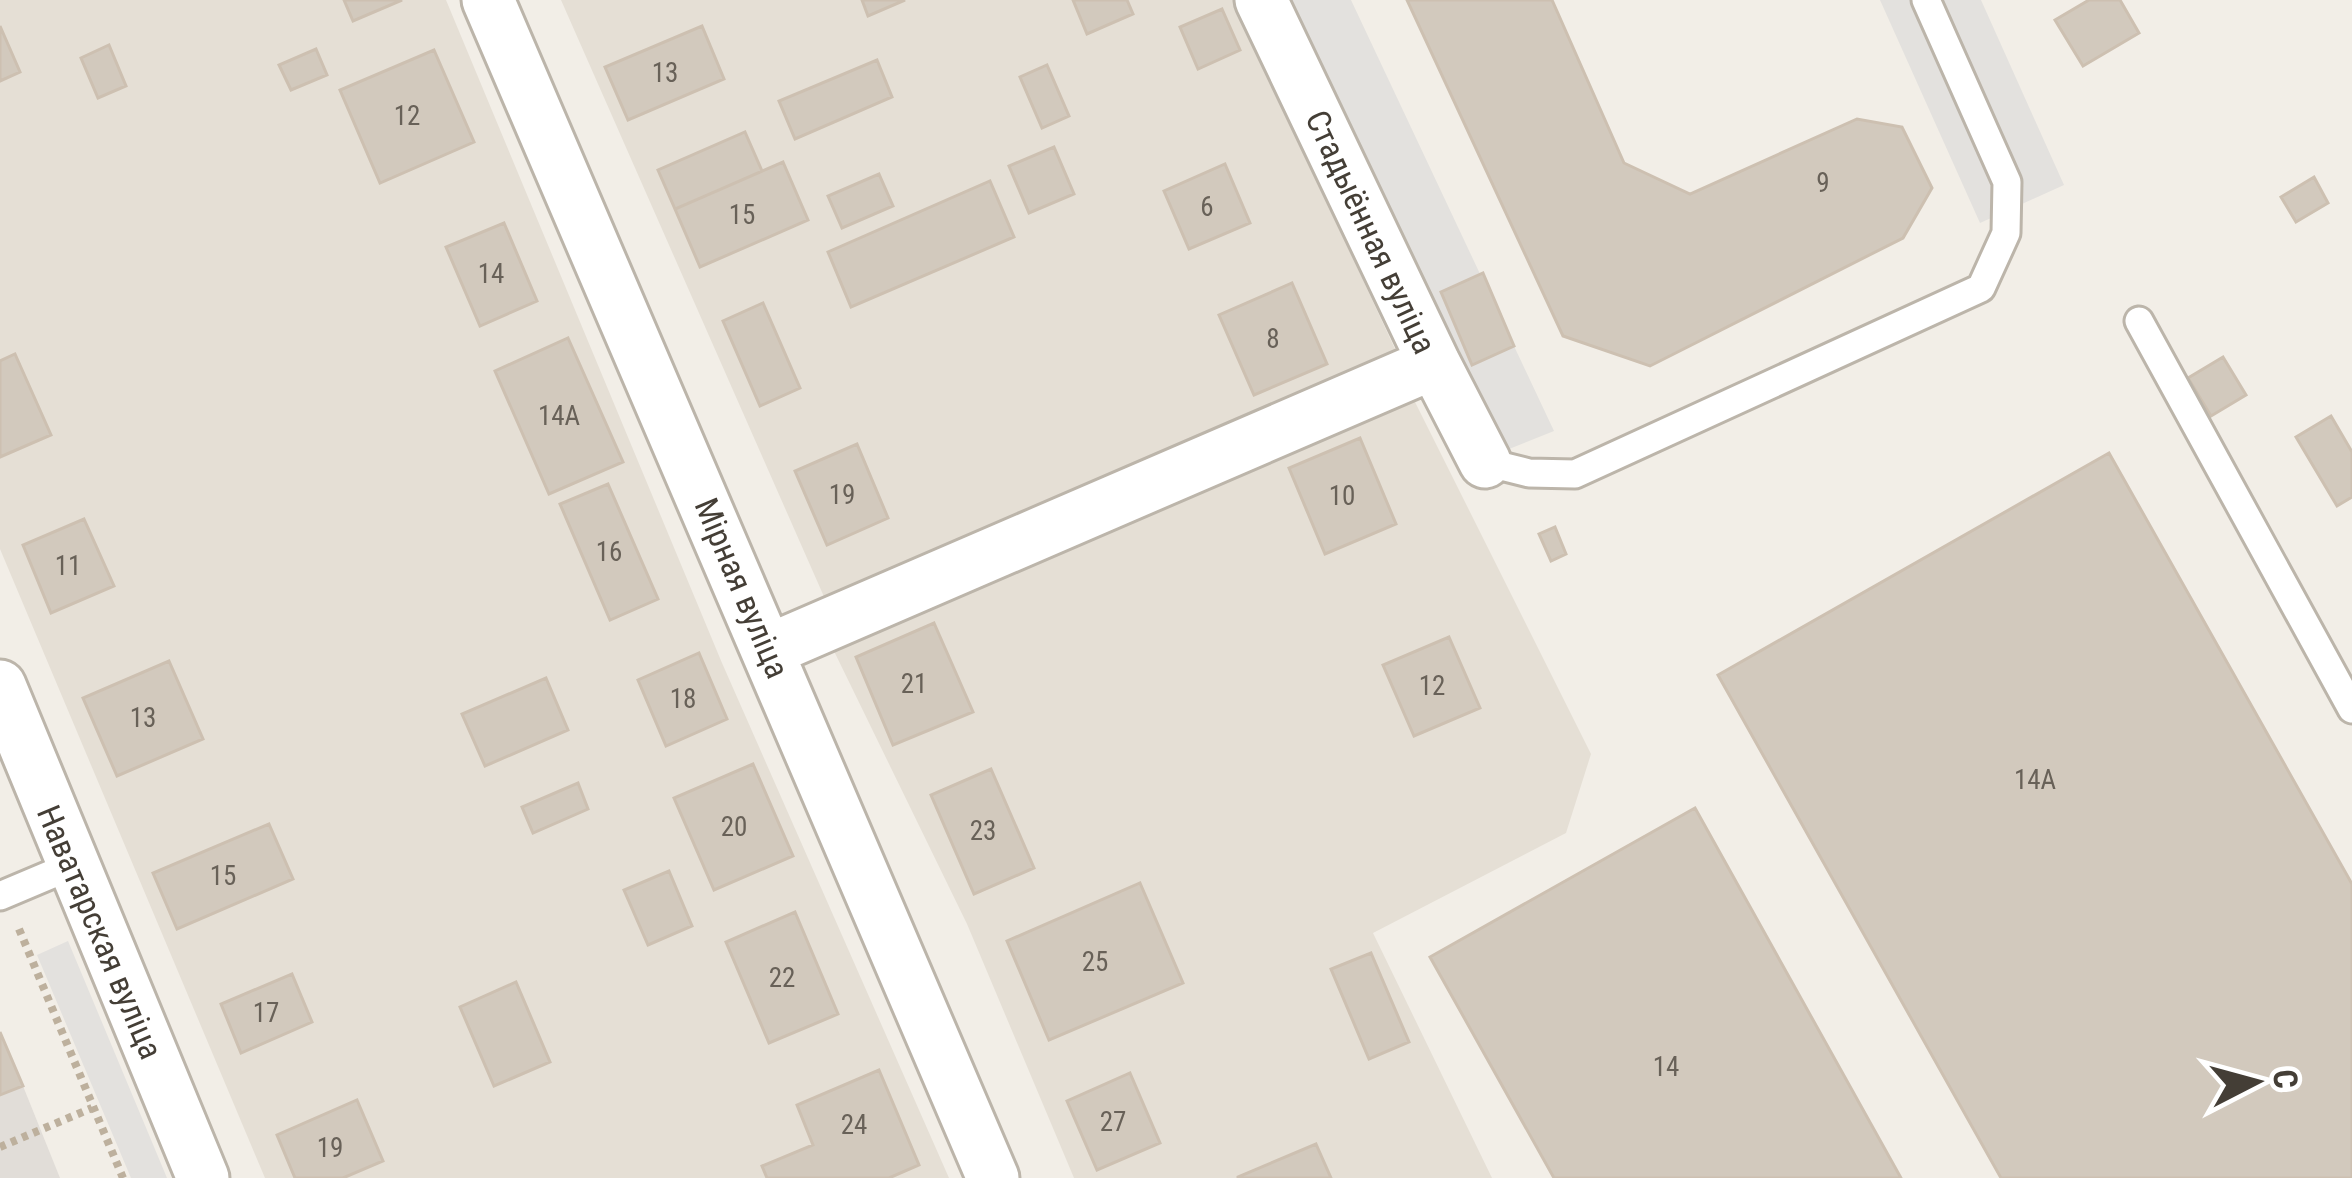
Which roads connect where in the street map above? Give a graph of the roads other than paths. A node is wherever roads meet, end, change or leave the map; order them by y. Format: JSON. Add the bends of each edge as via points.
{"nodes":[{"id":1,"x":488,"y":0,"type":"edge"},
{"id":2,"x":1261,"y":0,"type":"edge"},
{"id":3,"x":1925,"y":0,"type":"edge"},
{"id":4,"x":2139,"y":321,"type":"dead end"},
{"id":5,"x":1433,"y":363,"type":"junction"},
{"id":6,"x":1485,"y":462,"type":"joint"},
{"id":7,"x":769,"y":650,"type":"junction"},
{"id":8,"x":2352,"y":709,"type":"edge"},
{"id":9,"x":4,"y":710,"type":"edge"},
{"id":10,"x":71,"y":866,"type":"junction"},
{"id":11,"x":2,"y":896,"type":"edge"},
{"id":12,"x":203,"y":1178,"type":"edge"},
{"id":13,"x":993,"y":1178,"type":"edge"}],
"edges":[{"from":1,"to":7,"type":"street","name":"Мірная вуліца"},
{"from":2,"to":5,"type":"street","name":"Стадыённая вуліца"},
{"from":3,"to":6,"type":"lane","via":[[2007,182],[2006,233],[1981,287],[1575,474]]},
{"from":4,"to":8,"type":"lane"},
{"from":5,"to":6,"type":"street","name":"Стадыённая вуліца"},
{"from":5,"to":7,"type":"street"},
{"from":7,"to":13,"type":"street","name":"Мірная вуліца"},
{"from":9,"to":10,"type":"street","name":"Наватарская вуліца"},
{"from":10,"to":11,"type":"lane"},
{"from":10,"to":12,"type":"street","name":"Наватарская вуліца"}]}
